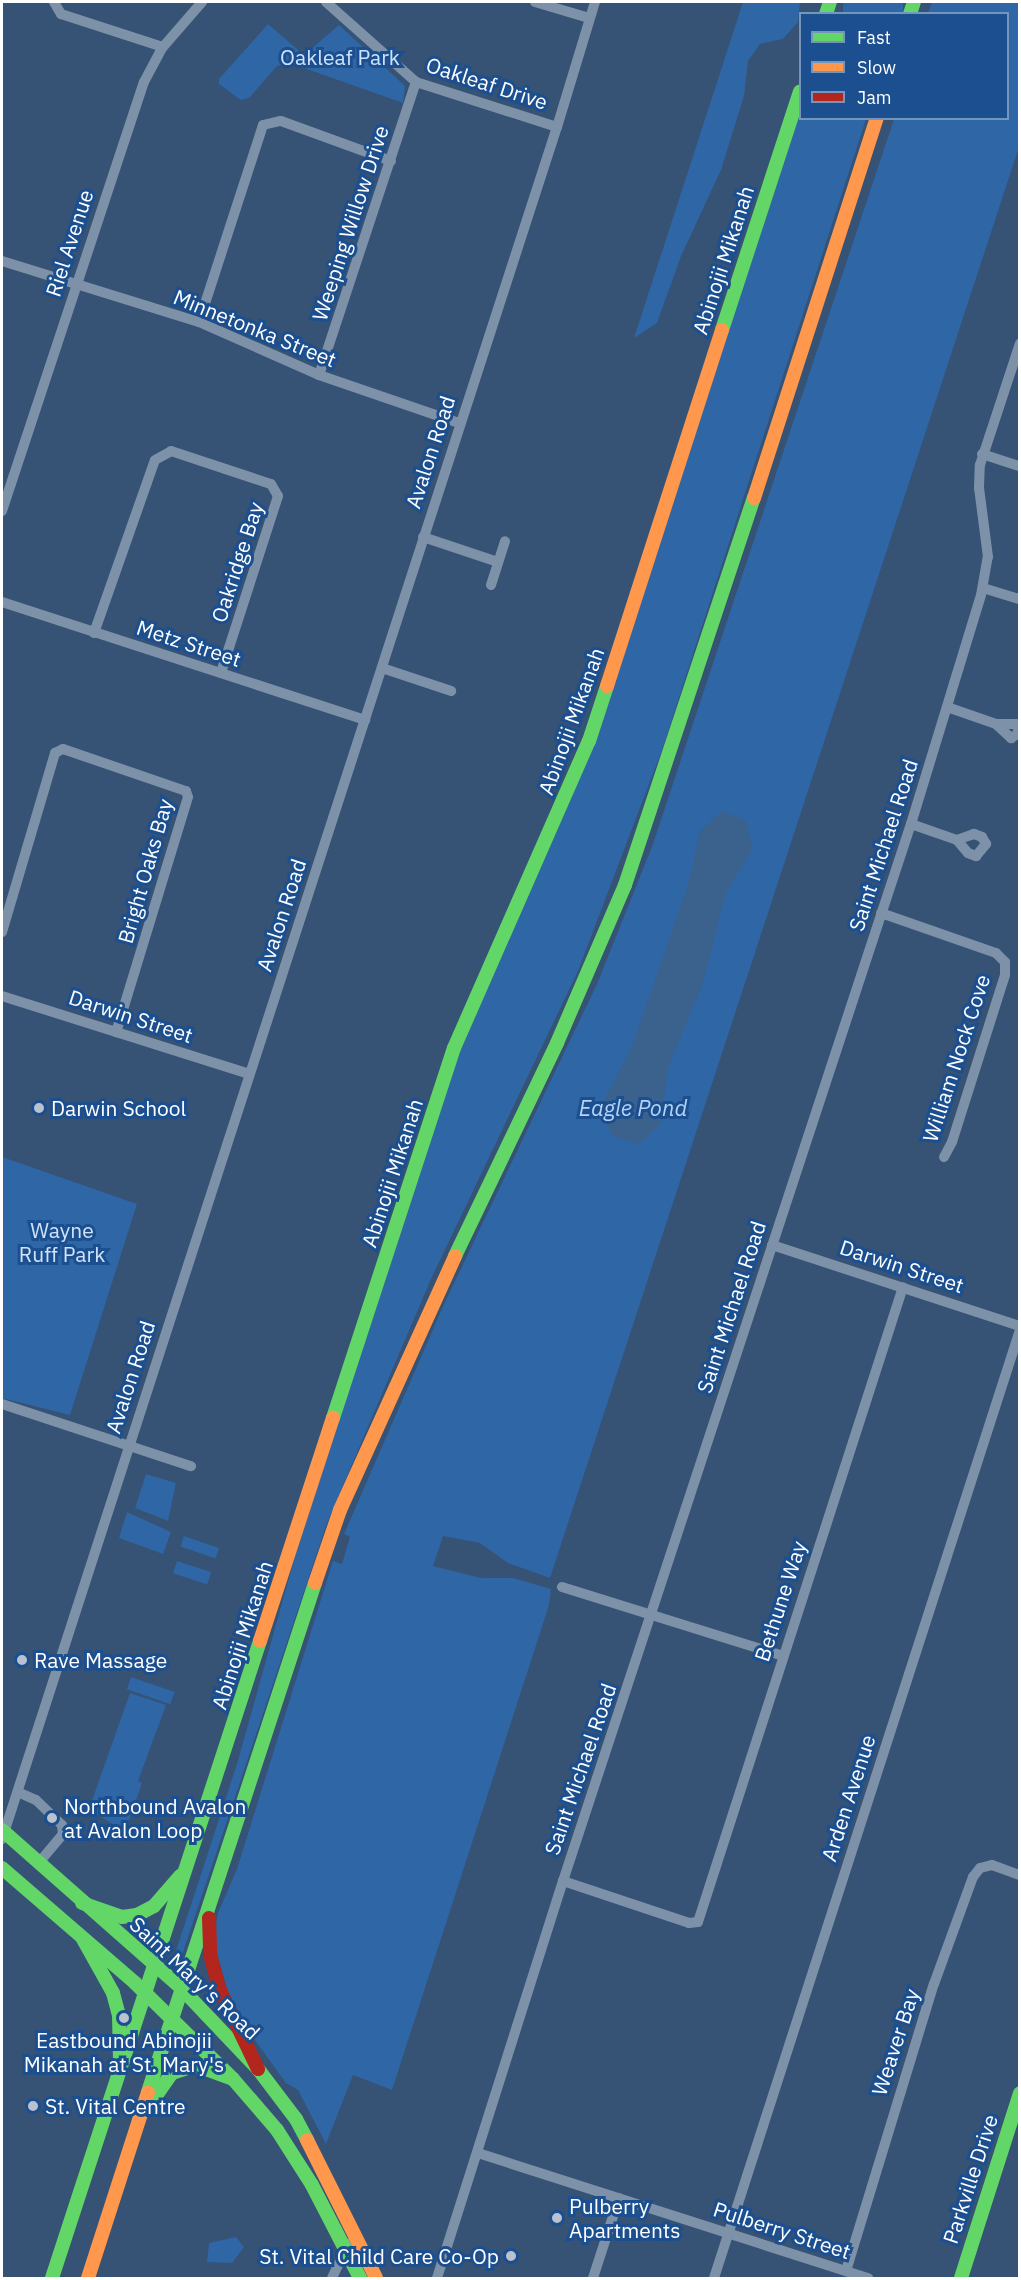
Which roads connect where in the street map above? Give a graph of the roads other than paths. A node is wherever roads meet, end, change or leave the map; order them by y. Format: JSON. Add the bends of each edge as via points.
{"nodes":[{"id":1,"x":54,"y":2,"type":"edge"},
{"id":2,"x":202,"y":2,"type":"edge"},
{"id":3,"x":326,"y":2,"type":"edge"},
{"id":4,"x":535,"y":2,"type":"edge"},
{"id":5,"x":595,"y":2,"type":"edge"},
{"id":6,"x":589,"y":18,"type":"junction"},
{"id":7,"x":163,"y":47,"type":"junction"},
{"id":8,"x":416,"y":82,"type":"junction"},
{"id":9,"x":799,"y":97,"type":"edge"},
{"id":10,"x":876,"y":120,"type":"edge"},
{"id":11,"x":558,"y":127,"type":"junction"},
{"id":12,"x":392,"y":161,"type":"junction"},
{"id":13,"x":2,"y":261,"type":"edge"},
{"id":14,"x":76,"y":284,"type":"junction"},
{"id":15,"x":199,"y":322,"type":"junction"},
{"id":16,"x":1020,"y":343,"type":"edge"},
{"id":17,"x":319,"y":375,"type":"junction"},
{"id":18,"x":459,"y":423,"type":"junction"},
{"id":19,"x":982,"y":454,"type":"junction"},
{"id":20,"x":1020,"y":466,"type":"edge"},
{"id":21,"x":2,"y":511,"type":"edge"},
{"id":22,"x":423,"y":537,"type":"junction"},
{"id":23,"x":505,"y":541,"type":"dead end"},
{"id":24,"x":498,"y":562,"type":"junction"},
{"id":25,"x":491,"y":585,"type":"dead end"},
{"id":26,"x":983,"y":588,"type":"junction"},
{"id":27,"x":1020,"y":599,"type":"edge"},
{"id":28,"x":2,"y":602,"type":"edge"},
{"id":29,"x":94,"y":633,"type":"junction"},
{"id":30,"x":382,"y":668,"type":"junction"},
{"id":31,"x":221,"y":673,"type":"junction"},
{"id":32,"x":451,"y":692,"type":"dead end"},
{"id":33,"x":947,"y":707,"type":"junction"},
{"id":34,"x":365,"y":720,"type":"junction"},
{"id":35,"x":996,"y":724,"type":"dead end"},
{"id":36,"x":911,"y":824,"type":"junction"},
{"id":37,"x":957,"y":840,"type":"dead end"},
{"id":38,"x":881,"y":913,"type":"junction"},
{"id":39,"x":2,"y":932,"type":"edge"},
{"id":40,"x":2,"y":996,"type":"edge"},
{"id":41,"x":116,"y":1032,"type":"junction"},
{"id":42,"x":249,"y":1074,"type":"junction"},
{"id":43,"x":944,"y":1157,"type":"dead end"},
{"id":44,"x":772,"y":1245,"type":"junction"},
{"id":45,"x":903,"y":1287,"type":"junction"},
{"id":46,"x":1020,"y":1326,"type":"edge"},
{"id":47,"x":1020,"y":1330,"type":"edge"},
{"id":48,"x":2,"y":1404,"type":"edge"},
{"id":49,"x":128,"y":1445,"type":"junction"},
{"id":50,"x":191,"y":1466,"type":"dead end"},
{"id":51,"x":562,"y":1587,"type":"dead end"},
{"id":52,"x":653,"y":1614,"type":"junction"},
{"id":53,"x":783,"y":1656,"type":"junction"},
{"id":54,"x":20,"y":1793,"type":"junction"},
{"id":55,"x":2,"y":1834,"type":"edge"},
{"id":56,"x":39,"y":1863,"type":"junction"},
{"id":57,"x":190,"y":1863,"type":"junction"},
{"id":58,"x":2,"y":1868,"type":"edge"},
{"id":59,"x":1020,"y":1875,"type":"edge"},
{"id":60,"x":563,"y":1881,"type":"junction"},
{"id":61,"x":82,"y":1903,"type":"junction"},
{"id":62,"x":209,"y":1904,"type":"junction"},
{"id":63,"x":83,"y":1939,"type":"junction"},
{"id":64,"x":156,"y":1965,"type":"junction"},
{"id":65,"x":182,"y":1988,"type":"junction"},
{"id":66,"x":147,"y":1995,"type":"junction"},
{"id":67,"x":172,"y":2017,"type":"junction"},
{"id":68,"x":258,"y":2069,"type":"junction"},
{"id":69,"x":121,"y":2073,"type":"junction"},
{"id":70,"x":233,"y":2079,"type":"junction"},
{"id":71,"x":1020,"y":2093,"type":"edge"},
{"id":72,"x":138,"y":2127,"type":"junction"},
{"id":73,"x":478,"y":2153,"type":"junction"},
{"id":74,"x":619,"y":2198,"type":"junction"},
{"id":75,"x":728,"y":2234,"type":"junction"},
{"id":76,"x":355,"y":2238,"type":"junction"},
{"id":77,"x":343,"y":2246,"type":"junction"},
{"id":78,"x":59,"y":2257,"type":"junction"},
{"id":79,"x":846,"y":2271,"type":"junction"},
{"id":80,"x":41,"y":2278,"type":"edge"},
{"id":81,"x":52,"y":2278,"type":"edge"},
{"id":82,"x":88,"y":2278,"type":"edge"},
{"id":83,"x":332,"y":2278,"type":"edge"},
{"id":84,"x":360,"y":2278,"type":"edge"},
{"id":85,"x":376,"y":2278,"type":"edge"},
{"id":86,"x":437,"y":2278,"type":"edge"},
{"id":87,"x":593,"y":2278,"type":"edge"},
{"id":88,"x":714,"y":2278,"type":"edge"},
{"id":89,"x":868,"y":2278,"type":"edge"},
{"id":90,"x":961,"y":2278,"type":"edge"}],
"edges":[{"from":1,"to":7,"type":"street","via":[[61,14]]},
{"from":2,"to":7,"type":"street","name":"Riel Avenue"},
{"from":3,"to":8,"type":"street","name":"Oakleaf Drive"},
{"from":4,"to":6,"type":"street"},
{"from":5,"to":6,"type":"street","name":"Avalon Road"},
{"from":6,"to":11,"type":"street","name":"Avalon Road"},
{"from":7,"to":14,"type":"street","name":"Riel Avenue","via":[[132,112]]},
{"from":8,"to":11,"type":"street","name":"Oakleaf Drive"},
{"from":8,"to":12,"type":"street","name":"Weeping Willow Drive"},
{"from":9,"to":57,"type":"main road","name":"Abinojii Mikanah","via":[[589,741],[454,1048]]},
{"from":10,"to":62,"type":"main road","via":[[680,729],[625,885],[557,1043],[400,1370],[340,1510]]},
{"from":11,"to":18,"type":"street","name":"Avalon Road"},
{"from":12,"to":15,"type":"street","via":[[281,122],[263,125]]},
{"from":12,"to":17,"type":"street","name":"Weeping Willow Drive"},
{"from":13,"to":14,"type":"street","name":"Minnetonka Street"},
{"from":14,"to":15,"type":"street","name":"Minnetonka Street"},
{"from":14,"to":21,"type":"street","name":"Riel Avenue"},
{"from":15,"to":17,"type":"street","name":"Minnetonka Street"},
{"from":16,"to":19,"type":"street","name":"Saint Michael Road"},
{"from":17,"to":18,"type":"street","name":"Minnetonka Street"},
{"from":18,"to":22,"type":"street","name":"Avalon Road"},
{"from":19,"to":20,"type":"street"},
{"from":19,"to":26,"type":"street","name":"Saint Michael Road","via":[[979,488],[988,557]]},
{"from":22,"to":24,"type":"street"},
{"from":22,"to":30,"type":"street","name":"Avalon Road"},
{"from":23,"to":24,"type":"street"},
{"from":24,"to":25,"type":"street"},
{"from":26,"to":27,"type":"street"},
{"from":26,"to":33,"type":"street","name":"Saint Michael Road"},
{"from":28,"to":29,"type":"street","name":"Metz Street"},
{"from":29,"to":31,"type":"street","name":"Metz Street"},
{"from":29,"to":31,"type":"street","name":"Oakridge Bay","via":[[154,460],[171,450],[271,484],[278,496]]},
{"from":30,"to":32,"type":"street"},
{"from":30,"to":34,"type":"street","name":"Avalon Road"},
{"from":31,"to":34,"type":"street","name":"Metz Street"},
{"from":33,"to":35,"type":"street"},
{"from":33,"to":36,"type":"street","name":"Saint Michael Road"},
{"from":34,"to":42,"type":"street","name":"Avalon Road"},
{"from":36,"to":37,"type":"street"},
{"from":36,"to":38,"type":"street","name":"Saint Michael Road"},
{"from":38,"to":43,"type":"street","name":"William Nock Cove","via":[[996,953],[1005,962],[1005,975]]},
{"from":38,"to":44,"type":"street","name":"Saint Michael Road"},
{"from":39,"to":41,"type":"street","name":"Bright Oaks Bay","via":[[55,753],[63,749],[186,790],[188,797]]},
{"from":40,"to":41,"type":"street","name":"Darwin Street"},
{"from":41,"to":42,"type":"street","name":"Darwin Street"},
{"from":42,"to":49,"type":"street","name":"Avalon Road"},
{"from":44,"to":45,"type":"street","name":"Darwin Street"},
{"from":44,"to":52,"type":"street","name":"Saint Michael Road"},
{"from":45,"to":46,"type":"street","name":"Darwin Street"},
{"from":45,"to":53,"type":"street","name":"Bethune Way"},
{"from":47,"to":75,"type":"street","name":"Arden Avenue"},
{"from":48,"to":49,"type":"street"},
{"from":49,"to":50,"type":"street"},
{"from":49,"to":54,"type":"street","name":"Avalon Road"},
{"from":51,"to":52,"type":"street"},
{"from":52,"to":53,"type":"street"},
{"from":52,"to":60,"type":"street","name":"Saint Michael Road"},
{"from":53,"to":60,"type":"street","name":"Bethune Way","via":[[698,1922],[692,1924]]},
{"from":54,"to":55,"type":"street","name":"Avalon Road"},
{"from":54,"to":56,"type":"street","via":[[36,1800],[62,1825],[63,1834]]},
{"from":55,"to":56,"type":"main road","name":"Saint Mary's Road"},
{"from":56,"to":61,"type":"main road","name":"Saint Mary's Road"},
{"from":57,"to":61,"type":"main road","via":[[168,1893],[137,1915],[122,1917]]},
{"from":57,"to":64,"type":"main road","name":"Abinojii Mikanah"},
{"from":58,"to":63,"type":"main road"},
{"from":59,"to":79,"type":"street","name":"Weaver Bay","via":[[992,1866],[980,1868],[973,1877],[930,1995]]},
{"from":60,"to":73,"type":"street","name":"Saint Michael Road"},
{"from":61,"to":64,"type":"main road","name":"Saint Mary's Road"},
{"from":62,"to":65,"type":"main road"},
{"from":62,"to":68,"type":"main road","via":[[210,1954],[219,1988]]},
{"from":63,"to":66,"type":"main road"},
{"from":63,"to":69,"type":"main road","via":[[113,1993],[119,2015]]},
{"from":64,"to":65,"type":"main road","name":"Saint Mary's Road"},
{"from":64,"to":66,"type":"main road","name":"Abinojii Mikanah"},
{"from":65,"to":67,"type":"main road"},
{"from":65,"to":68,"type":"main road","name":"Saint Mary's Road"},
{"from":66,"to":67,"type":"main road"},
{"from":66,"to":69,"type":"main road","name":"Abinojii Mikanah"},
{"from":67,"to":70,"type":"main road"},
{"from":67,"to":72,"type":"main road"},
{"from":68,"to":76,"type":"main road","name":"Saint Mary's Road","via":[[296,2119]]},
{"from":69,"to":78,"type":"main road","name":"Abinojii Mikanah"},
{"from":70,"to":72,"type":"main road","via":[[200,2067],[172,2073]]},
{"from":70,"to":77,"type":"main road","via":[[277,2130],[312,2185]]},
{"from":71,"to":90,"type":"main road","name":"Parkville Drive"},
{"from":72,"to":82,"type":"main road"},
{"from":73,"to":74,"type":"street","name":"Pulberry Street"},
{"from":73,"to":86,"type":"street","name":"Saint Michael Road"},
{"from":74,"to":75,"type":"street","name":"Pulberry Street"},
{"from":74,"to":87,"type":"street"},
{"from":75,"to":79,"type":"street","name":"Pulberry Street"},
{"from":75,"to":88,"type":"street","name":"Arden Avenue"},
{"from":76,"to":77,"type":"street"},
{"from":76,"to":85,"type":"main road","name":"Saint Mary's Road"},
{"from":77,"to":83,"type":"street"},
{"from":77,"to":84,"type":"main road"},
{"from":78,"to":80,"type":"main road"},
{"from":78,"to":81,"type":"main road","name":"Abinojii Mikanah"},
{"from":79,"to":89,"type":"street","name":"Pulberry Street"}]}
